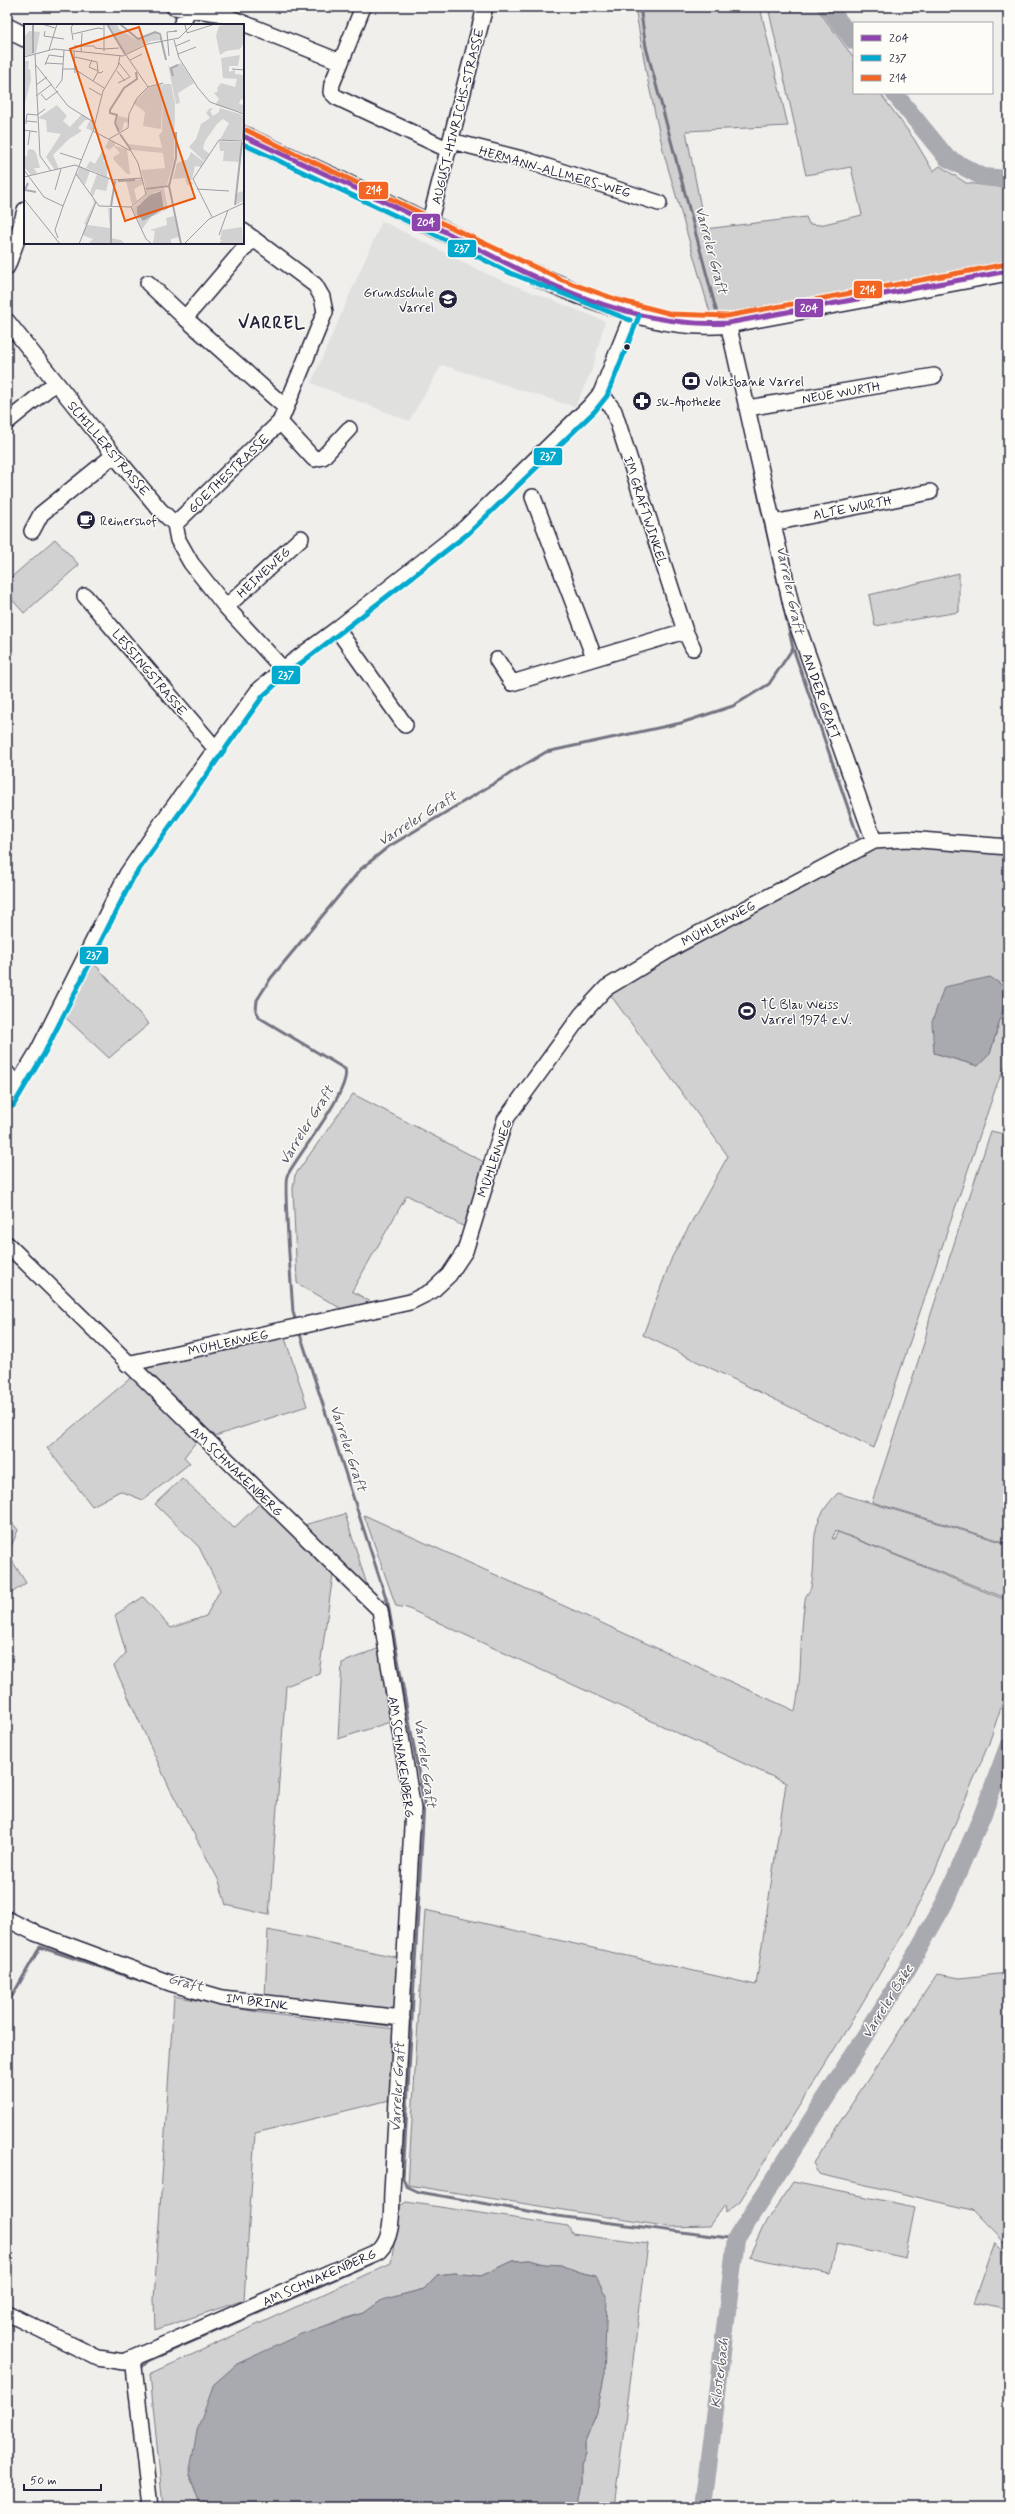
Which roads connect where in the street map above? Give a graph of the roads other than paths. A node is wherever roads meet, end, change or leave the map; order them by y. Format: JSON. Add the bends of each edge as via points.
{"nodes":[{"id":1,"x":174,"y":7,"type":"edge"},
{"id":2,"x":363,"y":7,"type":"edge"},
{"id":3,"x":485,"y":7,"type":"edge"},
{"id":4,"x":190,"y":9,"type":"edge"},
{"id":5,"x":182,"y":24,"type":"edge"},
{"id":6,"x":244,"y":24,"type":"edge"},
{"id":7,"x":244,"y":24,"type":"edge"},
{"id":8,"x":7,"y":28,"type":"edge"},
{"id":9,"x":24,"y":36,"type":"edge"},
{"id":10,"x":341,"y":62,"type":"junction"},
{"id":11,"x":244,"y":136,"type":"edge"},
{"id":12,"x":450,"y":146,"type":"junction"},
{"id":13,"x":659,"y":202,"type":"dead end"},
{"id":14,"x":24,"y":214,"type":"edge"},
{"id":15,"x":429,"y":224,"type":"junction"},
{"id":16,"x":248,"y":234,"type":"edge"},
{"id":17,"x":241,"y":244,"type":"edge"},
{"id":18,"x":7,"y":267,"type":"edge"},
{"id":19,"x":1008,"y":271,"type":"edge"},
{"id":20,"x":148,"y":283,"type":"dead end"},
{"id":21,"x":633,"y":313,"type":"junction"},
{"id":22,"x":186,"y":318,"type":"junction"},
{"id":23,"x":7,"y":320,"type":"edge"},
{"id":24,"x":723,"y":324,"type":"junction"},
{"id":25,"x":934,"y":376,"type":"dead end"},
{"id":26,"x":55,"y":383,"type":"junction"},
{"id":27,"x":601,"y":393,"type":"junction"},
{"id":28,"x":285,"y":407,"type":"junction"},
{"id":29,"x":748,"y":408,"type":"junction"},
{"id":30,"x":7,"y":422,"type":"edge"},
{"id":31,"x":280,"y":422,"type":"junction"},
{"id":32,"x":349,"y":429,"type":"dead end"},
{"id":33,"x":114,"y":455,"type":"junction"},
{"id":34,"x":930,"y":492,"type":"dead end"},
{"id":35,"x":532,"y":496,"type":"dead end"},
{"id":36,"x":773,"y":523,"type":"junction"},
{"id":37,"x":175,"y":524,"type":"junction"},
{"id":38,"x":32,"y":531,"type":"dead end"},
{"id":39,"x":301,"y":538,"type":"dead end"},
{"id":40,"x":85,"y":596,"type":"dead end"},
{"id":41,"x":226,"y":607,"type":"junction"},
{"id":42,"x":337,"y":629,"type":"junction"},
{"id":43,"x":685,"y":631,"type":"junction"},
{"id":44,"x":693,"y":648,"type":"dead end"},
{"id":45,"x":594,"y":657,"type":"junction"},
{"id":46,"x":497,"y":660,"type":"dead end"},
{"id":47,"x":283,"y":669,"type":"junction"},
{"id":48,"x":405,"y":725,"type":"dead end"},
{"id":49,"x":215,"y":748,"type":"junction"},
{"id":50,"x":874,"y":841,"type":"junction"},
{"id":51,"x":1008,"y":847,"type":"edge"},
{"id":52,"x":7,"y":1073,"type":"edge"},
{"id":53,"x":16,"y":1086,"type":"junction"},
{"id":54,"x":7,"y":1102,"type":"edge"},
{"id":55,"x":7,"y":1244,"type":"edge"},
{"id":56,"x":127,"y":1364,"type":"junction"},
{"id":57,"x":7,"y":1919,"type":"edge"},
{"id":58,"x":402,"y":2018,"type":"junction"},
{"id":59,"x":7,"y":2313,"type":"edge"},
{"id":60,"x":133,"y":2358,"type":"junction"},
{"id":61,"x":150,"y":2507,"type":"edge"}],
"edges":[{"from":1,"to":4,"type":"street"},
{"from":2,"to":10,"type":"street"},
{"from":3,"to":12,"type":"street","name":"AUGUST-HINRICHS-STRASSE"},
{"from":4,"to":5,"type":"street"},
{"from":4,"to":7,"type":"street","via":[[218,14]]},
{"from":6,"to":10,"type":"street"},
{"from":8,"to":9,"type":"main road"},
{"from":10,"to":12,"type":"street","name":"HERMANN-ALLMERS-WEG","via":[[332,84],[331,92],[336,97]]},
{"from":11,"to":15,"type":"main road"},
{"from":12,"to":13,"type":"street","name":"HERMANN-ALLMERS-WEG","via":[[526,160]]},
{"from":12,"to":15,"type":"street","name":"AUGUST-HINRICHS-STRASSE"},
{"from":14,"to":18,"type":"street"},
{"from":15,"to":21,"type":"main road","via":[[513,267]]},
{"from":16,"to":28,"type":"street","name":"GOETHESTRASSE","via":[[315,284],[322,297],[325,312]]},
{"from":17,"to":22,"type":"street"},
{"from":19,"to":24,"type":"main road"},
{"from":20,"to":22,"type":"street"},
{"from":21,"to":24,"type":"main road","via":[[672,323]]},
{"from":21,"to":27,"type":"street"},
{"from":22,"to":28,"type":"street"},
{"from":23,"to":26,"type":"street","name":"SCHILLERSTRASSE"},
{"from":24,"to":29,"type":"street","name":"AN DER GRAFT"},
{"from":25,"to":29,"type":"street","name":"NEUE WURTH"},
{"from":26,"to":30,"type":"street"},
{"from":26,"to":33,"type":"street","name":"SCHILLERSTRASSE"},
{"from":27,"to":42,"type":"street","via":[[569,429],[470,524]]},
{"from":27,"to":43,"type":"street","name":"IM GRAFTWINKEL","via":[[614,411]]},
{"from":28,"to":31,"type":"street","name":"GOETHESTRASSE"},
{"from":29,"to":36,"type":"street","name":"AN DER GRAFT"},
{"from":31,"to":32,"type":"street","name":"GOETHESTRASSE","via":[[314,459],[323,457]]},
{"from":31,"to":37,"type":"street","name":"GOETHESTRASSE"},
{"from":33,"to":37,"type":"street","name":"SCHILLERSTRASSE"},
{"from":33,"to":38,"type":"street","via":[[41,514]]},
{"from":34,"to":36,"type":"street","name":"ALTE WURTH"},
{"from":35,"to":45,"type":"street"},
{"from":36,"to":50,"type":"street","name":"AN DER GRAFT","via":[[793,613]]},
{"from":37,"to":41,"type":"street","via":[[178,540],[191,563]]},
{"from":39,"to":41,"type":"street","name":"HEINEWEG"},
{"from":40,"to":49,"type":"street","name":"LESSINGSTRASSE"},
{"from":41,"to":47,"type":"street"},
{"from":42,"to":47,"type":"street"},
{"from":42,"to":48,"type":"street"},
{"from":43,"to":44,"type":"street","name":"IM GRAFTWINKEL"},
{"from":43,"to":45,"type":"street"},
{"from":45,"to":46,"type":"street","via":[[512,683]]},
{"from":47,"to":49,"type":"street","via":[[258,691]]},
{"from":49,"to":53,"type":"street","via":[[127,874],[45,1036]]},
{"from":50,"to":51,"type":"street","via":[[908,839]]},
{"from":50,"to":56,"type":"street","name":"MÜHLENWEG","via":[[679,944],[606,988],[582,1014],[505,1120],[465,1251],[449,1275],[432,1291],[410,1302]]},
{"from":52,"to":53,"type":"street"},
{"from":53,"to":54,"type":"street"},
{"from":55,"to":56,"type":"street","name":"AM SCHNAKENBERG"},
{"from":56,"to":58,"type":"street","name":"AM SCHNAKENBERG","via":[[380,1610],[413,1810]]},
{"from":57,"to":58,"type":"street","name":"IM BRINK","via":[[35,1933],[163,1981],[222,1998]]},
{"from":58,"to":60,"type":"street","name":"AM SCHNAKENBERG","via":[[390,2229],[384,2246],[379,2251]]},
{"from":59,"to":60,"type":"street","name":"AM SCHNAKENBERG","via":[[98,2358],[124,2362]]},
{"from":60,"to":61,"type":"street"}]}
